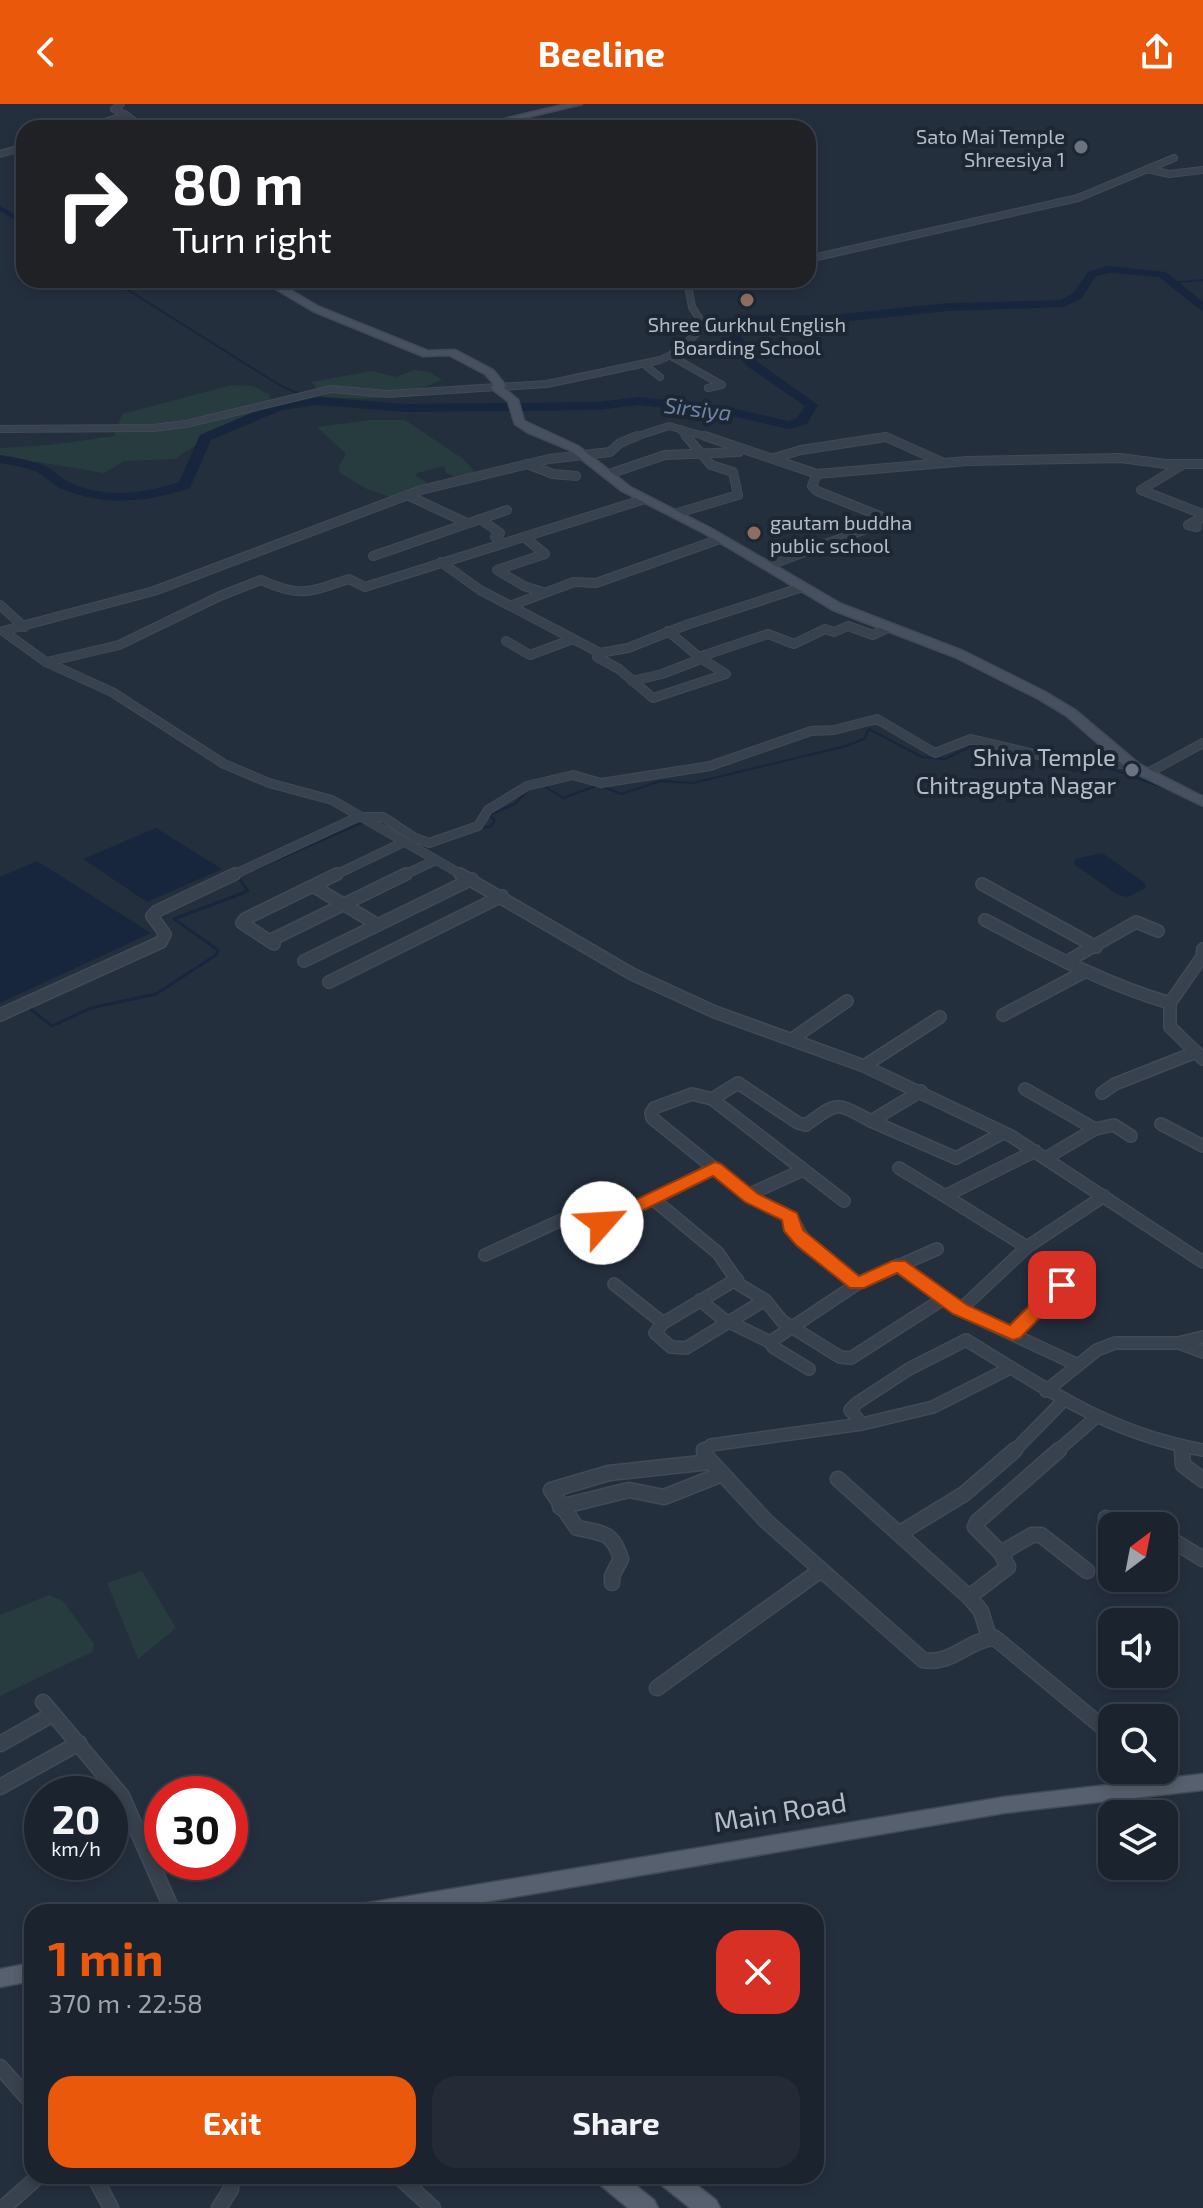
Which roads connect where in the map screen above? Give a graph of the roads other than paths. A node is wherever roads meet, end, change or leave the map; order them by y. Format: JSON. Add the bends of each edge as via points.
{"nodes":[{"id":1,"x":121,"y":104,"type":"edge"},
{"id":2,"x":578,"y":104,"type":"edge"},
{"id":3,"x":126,"y":115,"type":"junction"},
{"id":4,"x":110,"y":120,"type":"edge"},
{"id":5,"x":131,"y":120,"type":"edge"},
{"id":6,"x":507,"y":120,"type":"edge"},
{"id":7,"x":1174,"y":158,"type":"dead end"},
{"id":8,"x":1146,"y":169,"type":"junction"},
{"id":9,"x":1203,"y":170,"type":"edge"},
{"id":10,"x":816,"y":257,"type":"edge"},
{"id":11,"x":281,"y":288,"type":"edge"},
{"id":12,"x":688,"y":288,"type":"edge"},
{"id":13,"x":671,"y":356,"type":"junction"},
{"id":14,"x":645,"y":365,"type":"junction"},
{"id":15,"x":660,"y":377,"type":"dead end"},
{"id":16,"x":496,"y":387,"type":"junction"},
{"id":17,"x":708,"y":388,"type":"dead end"},
{"id":18,"x":680,"y":428,"type":"junction"},
{"id":19,"x":0,"y":429,"type":"edge"},
{"id":20,"x":744,"y":450,"type":"junction"},
{"id":21,"x":700,"y":451,"type":"junction"},
{"id":22,"x":586,"y":456,"type":"junction"},
{"id":23,"x":774,"y":458,"type":"junction"},
{"id":24,"x":527,"y":464,"type":"junction"},
{"id":25,"x":944,"y":464,"type":"junction"},
{"id":26,"x":1203,"y":464,"type":"edge"},
{"id":27,"x":1182,"y":465,"type":"junction"},
{"id":28,"x":609,"y":474,"type":"junction"},
{"id":29,"x":817,"y":474,"type":"junction"},
{"id":30,"x":576,"y":476,"type":"dead end"},
{"id":31,"x":407,"y":495,"type":"junction"},
{"id":32,"x":645,"y":499,"type":"junction"},
{"id":33,"x":507,"y":510,"type":"dead end"},
{"id":34,"x":674,"y":514,"type":"junction"},
{"id":35,"x":1203,"y":516,"type":"edge"},
{"id":36,"x":480,"y":519,"type":"junction"},
{"id":37,"x":467,"y":523,"type":"junction"},
{"id":38,"x":1197,"y":527,"type":"dead end"},
{"id":39,"x":524,"y":537,"type":"junction"},
{"id":40,"x":720,"y":539,"type":"junction"},
{"id":41,"x":502,"y":543,"type":"junction"},
{"id":42,"x":373,"y":556,"type":"dead end"},
{"id":43,"x":441,"y":562,"type":"junction"},
{"id":44,"x":767,"y":566,"type":"junction"},
{"id":45,"x":803,"y":587,"type":"junction"},
{"id":46,"x":543,"y":592,"type":"junction"},
{"id":47,"x":0,"y":605,"type":"edge"},
{"id":48,"x":510,"y":606,"type":"junction"},
{"id":49,"x":24,"y":627,"type":"junction"},
{"id":50,"x":890,"y":627,"type":"junction"},
{"id":51,"x":1,"y":631,"type":"edge"},
{"id":52,"x":668,"y":631,"type":"junction"},
{"id":53,"x":573,"y":639,"type":"junction"},
{"id":54,"x":506,"y":641,"type":"dead end"},
{"id":55,"x":600,"y":653,"type":"junction"},
{"id":56,"x":700,"y":658,"type":"junction"},
{"id":57,"x":46,"y":662,"type":"junction"},
{"id":58,"x":632,"y":681,"type":"junction"},
{"id":59,"x":1203,"y":743,"type":"edge"},
{"id":60,"x":1132,"y":765,"type":"junction"},
{"id":61,"x":1146,"y":774,"type":"junction"},
{"id":62,"x":1203,"y":802,"type":"edge"},
{"id":63,"x":366,"y":819,"type":"junction"},
{"id":64,"x":404,"y":842,"type":"junction"},
{"id":65,"x":436,"y":860,"type":"junction"},
{"id":66,"x":472,"y":879,"type":"junction"},
{"id":67,"x":982,"y":884,"type":"dead end"},
{"id":68,"x":313,"y":886,"type":"junction"},
{"id":69,"x":502,"y":896,"type":"junction"},
{"id":70,"x":344,"y":905,"type":"junction"},
{"id":71,"x":985,"y":920,"type":"dead end"},
{"id":72,"x":378,"y":925,"type":"junction"},
{"id":73,"x":1158,"y":931,"type":"dead end"},
{"id":74,"x":1096,"y":947,"type":"junction"},
{"id":75,"x":1203,"y":949,"type":"edge"},
{"id":76,"x":304,"y":961,"type":"dead end"},
{"id":77,"x":1068,"y":961,"type":"junction"},
{"id":78,"x":1084,"y":972,"type":"junction"},
{"id":79,"x":329,"y":982,"type":"dead end"},
{"id":80,"x":847,"y":1001,"type":"dead end"},
{"id":81,"x":1170,"y":1003,"type":"junction"},
{"id":82,"x":0,"y":1015,"type":"edge"},
{"id":83,"x":1003,"y":1015,"type":"dead end"},
{"id":84,"x":940,"y":1017,"type":"dead end"},
{"id":85,"x":792,"y":1039,"type":"junction"},
{"id":86,"x":1198,"y":1051,"type":"edge"},
{"id":87,"x":864,"y":1066,"type":"junction"},
{"id":88,"x":1025,"y":1089,"type":"dead end"},
{"id":89,"x":921,"y":1091,"type":"junction"},
{"id":90,"x":1102,"y":1093,"type":"dead end"},
{"id":91,"x":712,"y":1099,"type":"junction"},
{"id":92,"x":871,"y":1121,"type":"junction"},
{"id":93,"x":1161,"y":1124,"type":"dead end"},
{"id":94,"x":1095,"y":1129,"type":"junction"},
{"id":95,"x":1003,"y":1133,"type":"junction"},
{"id":96,"x":1131,"y":1136,"type":"dead end"},
{"id":97,"x":1203,"y":1146,"type":"edge"},
{"id":98,"x":1040,"y":1154,"type":"junction"},
{"id":99,"x":715,"y":1168,"type":"junction"},
{"id":100,"x":899,"y":1168,"type":"dead end"},
{"id":101,"x":803,"y":1170,"type":"junction"},
{"id":102,"x":748,"y":1195,"type":"junction"},
{"id":103,"x":945,"y":1196,"type":"junction"},
{"id":104,"x":1104,"y":1196,"type":"junction"},
{"id":105,"x":653,"y":1199,"type":"junction"},
{"id":106,"x":844,"y":1201,"type":"dead end"},
{"id":107,"x":1027,"y":1247,"type":"junction"},
{"id":108,"x":937,"y":1249,"type":"dead end"},
{"id":109,"x":485,"y":1255,"type":"dead end"},
{"id":110,"x":1203,"y":1262,"type":"edge"},
{"id":111,"x":898,"y":1265,"type":"junction"},
{"id":112,"x":1083,"y":1268,"type":"dead end"},
{"id":113,"x":737,"y":1279,"type":"junction"},
{"id":114,"x":614,"y":1284,"type":"dead end"},
{"id":115,"x":857,"y":1284,"type":"junction"},
{"id":116,"x":943,"y":1299,"type":"junction"},
{"id":117,"x":700,"y":1300,"type":"junction"},
{"id":118,"x":765,"y":1300,"type":"junction"},
{"id":119,"x":960,"y":1310,"type":"junction"},
{"id":120,"x":663,"y":1323,"type":"junction"},
{"id":121,"x":729,"y":1323,"type":"junction"},
{"id":122,"x":792,"y":1326,"type":"junction"},
{"id":123,"x":1013,"y":1334,"type":"junction"},
{"id":124,"x":1203,"y":1337,"type":"edge"},
{"id":125,"x":770,"y":1342,"type":"junction"},
{"id":126,"x":1178,"y":1343,"type":"junction"},
{"id":127,"x":1203,"y":1352,"type":"edge"},
{"id":128,"x":1078,"y":1365,"type":"junction"},
{"id":129,"x":1010,"y":1368,"type":"junction"},
{"id":130,"x":809,"y":1369,"type":"dead end"},
{"id":131,"x":1046,"y":1391,"type":"junction"},
{"id":132,"x":1062,"y":1402,"type":"junction"},
{"id":133,"x":1094,"y":1419,"type":"junction"},
{"id":134,"x":862,"y":1424,"type":"junction"},
{"id":135,"x":1182,"y":1447,"type":"junction"},
{"id":136,"x":1203,"y":1450,"type":"edge"},
{"id":137,"x":710,"y":1462,"type":"junction"},
{"id":138,"x":722,"y":1474,"type":"junction"},
{"id":139,"x":838,"y":1479,"type":"dead end"},
{"id":140,"x":1203,"y":1480,"type":"edge"},
{"id":141,"x":560,"y":1507,"type":"junction"},
{"id":142,"x":900,"y":1533,"type":"junction"},
{"id":143,"x":1178,"y":1544,"type":"edge"},
{"id":144,"x":1001,"y":1553,"type":"junction"},
{"id":145,"x":1203,"y":1559,"type":"edge"},
{"id":146,"x":821,"y":1570,"type":"junction"},
{"id":147,"x":1087,"y":1571,"type":"dead end"},
{"id":148,"x":612,"y":1583,"type":"dead end"},
{"id":149,"x":969,"y":1597,"type":"junction"},
{"id":150,"x":989,"y":1637,"type":"junction"},
{"id":151,"x":657,"y":1688,"type":"dead end"},
{"id":152,"x":1098,"y":1723,"type":"edge"},
{"id":153,"x":79,"y":1743,"type":"junction"},
{"id":154,"x":0,"y":1744,"type":"edge"},
{"id":155,"x":1203,"y":1782,"type":"edge"},
{"id":156,"x":1167,"y":1784,"type":"edge"},
{"id":157,"x":0,"y":1787,"type":"edge"},
{"id":158,"x":1170,"y":1787,"type":"junction"},
{"id":159,"x":169,"y":1904,"type":"edge"},
{"id":160,"x":434,"y":1904,"type":"edge"},
{"id":161,"x":24,"y":1974,"type":"edge"},
{"id":162,"x":0,"y":1978,"type":"edge"},
{"id":163,"x":0,"y":2067,"type":"edge"},
{"id":164,"x":24,"y":2094,"type":"edge"},
{"id":165,"x":30,"y":2184,"type":"edge"},
{"id":166,"x":98,"y":2184,"type":"edge"},
{"id":167,"x":231,"y":2184,"type":"edge"},
{"id":168,"x":407,"y":2184,"type":"edge"},
{"id":169,"x":616,"y":2184,"type":"edge"},
{"id":170,"x":677,"y":2184,"type":"edge"},
{"id":171,"x":3,"y":2208,"type":"edge"},
{"id":172,"x":111,"y":2208,"type":"edge"},
{"id":173,"x":219,"y":2208,"type":"edge"},
{"id":174,"x":433,"y":2208,"type":"edge"},
{"id":175,"x":646,"y":2208,"type":"edge"},
{"id":176,"x":708,"y":2208,"type":"edge"}],
"edges":[{"from":1,"to":3,"type":"street","via":[[114,109]]},
{"from":2,"to":6,"type":"street"},
{"from":3,"to":4,"type":"street"},
{"from":3,"to":5,"type":"street"},
{"from":7,"to":8,"type":"street"},
{"from":8,"to":9,"type":"street","via":[[1169,174]]},
{"from":8,"to":10,"type":"street","via":[[1078,198]]},
{"from":11,"to":16,"type":"street","via":[[316,309],[427,354],[451,352],[489,372],[501,386]]},
{"from":12,"to":13,"type":"street","via":[[704,326]]},
{"from":13,"to":14,"type":"street"},
{"from":13,"to":17,"type":"street","via":[[722,385]]},
{"from":14,"to":15,"type":"street"},
{"from":14,"to":16,"type":"street","via":[[547,384]]},
{"from":16,"to":19,"type":"street","via":[[387,394],[331,389],[153,428]]},
{"from":16,"to":22,"type":"street","via":[[513,400],[516,417],[531,430]]},
{"from":18,"to":20,"type":"street"},
{"from":18,"to":21,"type":"street"},
{"from":18,"to":22,"type":"street","via":[[662,427],[610,452]]},
{"from":20,"to":21,"type":"street"},
{"from":20,"to":23,"type":"street"},
{"from":21,"to":28,"type":"street","via":[[665,455]]},
{"from":21,"to":34,"type":"street","via":[[711,465],[733,472],[738,495]]},
{"from":22,"to":24,"type":"street"},
{"from":22,"to":28,"type":"street"},
{"from":23,"to":25,"type":"street","via":[[886,437]]},
{"from":23,"to":29,"type":"street"},
{"from":24,"to":30,"type":"street"},
{"from":24,"to":31,"type":"street"},
{"from":25,"to":27,"type":"street","via":[[1120,458]]},
{"from":25,"to":29,"type":"street"},
{"from":26,"to":27,"type":"street"},
{"from":27,"to":35,"type":"street","via":[[1141,490]]},
{"from":28,"to":32,"type":"street"},
{"from":29,"to":44,"type":"street","via":[[812,486],[817,491],[890,520]]},
{"from":31,"to":37,"type":"street"},
{"from":31,"to":49,"type":"street","via":[[154,591]]},
{"from":32,"to":34,"type":"street"},
{"from":32,"to":39,"type":"street"},
{"from":33,"to":36,"type":"street"},
{"from":34,"to":40,"type":"street"},
{"from":35,"to":38,"type":"street","via":[[1188,525]]},
{"from":36,"to":37,"type":"street"},
{"from":36,"to":41,"type":"street","via":[[500,533],[495,537]]},
{"from":37,"to":42,"type":"street"},
{"from":39,"to":41,"type":"street"},
{"from":39,"to":46,"type":"street","via":[[545,554],[497,570]]},
{"from":40,"to":44,"type":"street"},
{"from":40,"to":46,"type":"street","via":[[596,583],[574,582]]},
{"from":41,"to":43,"type":"street"},
{"from":43,"to":48,"type":"street"},
{"from":43,"to":57,"type":"street","via":[[365,587],[349,579],[290,593],[261,580],[119,645]]},
{"from":44,"to":45,"type":"street"},
{"from":45,"to":50,"type":"street"},
{"from":45,"to":52,"type":"street"},
{"from":46,"to":48,"type":"street"},
{"from":47,"to":49,"type":"street"},
{"from":48,"to":53,"type":"street"},
{"from":49,"to":51,"type":"street"},
{"from":50,"to":56,"type":"street","via":[[873,635],[848,626],[834,632],[825,629],[794,644],[768,634]]},
{"from":50,"to":60,"type":"street","via":[[987,666],[1041,695],[1071,713]]},
{"from":51,"to":57,"type":"street"},
{"from":52,"to":55,"type":"street"},
{"from":52,"to":56,"type":"street"},
{"from":53,"to":54,"type":"street","via":[[530,655]]},
{"from":53,"to":55,"type":"street"},
{"from":55,"to":58,"type":"street","via":[[597,657]]},
{"from":56,"to":58,"type":"street"},
{"from":56,"to":58,"type":"street","via":[[726,673],[653,698]]},
{"from":57,"to":63,"type":"street","via":[[133,704],[240,772],[312,793]]},
{"from":59,"to":61,"type":"street"},
{"from":60,"to":61,"type":"street"},
{"from":60,"to":63,"type":"street","via":[[1072,763],[971,739],[935,753],[877,719],[811,731],[710,766],[601,783],[573,775],[527,786],[483,814],[478,826],[429,843],[383,817]]},
{"from":61,"to":62,"type":"street"},
{"from":63,"to":64,"type":"street"},
{"from":63,"to":82,"type":"street","via":[[157,911],[152,916],[165,934],[161,942]]},
{"from":64,"to":65,"type":"street"},
{"from":64,"to":68,"type":"street"},
{"from":65,"to":66,"type":"street"},
{"from":65,"to":70,"type":"street"},
{"from":66,"to":69,"type":"street"},
{"from":66,"to":72,"type":"street"},
{"from":67,"to":74,"type":"street"},
{"from":68,"to":70,"type":"street"},
{"from":68,"to":70,"type":"street","via":[[242,923],[272,942]]},
{"from":69,"to":79,"type":"street"},
{"from":69,"to":85,"type":"street","via":[[632,974]]},
{"from":70,"to":72,"type":"street"},
{"from":71,"to":77,"type":"street"},
{"from":72,"to":76,"type":"street"},
{"from":73,"to":74,"type":"street","via":[[1136,922]]},
{"from":74,"to":77,"type":"street"},
{"from":75,"to":81,"type":"street"},
{"from":77,"to":78,"type":"street"},
{"from":78,"to":81,"type":"street"},
{"from":78,"to":83,"type":"street"},
{"from":80,"to":85,"type":"street"},
{"from":81,"to":86,"type":"street","via":[[1170,1027]]},
{"from":84,"to":87,"type":"street"},
{"from":85,"to":87,"type":"street"},
{"from":86,"to":90,"type":"street"},
{"from":87,"to":89,"type":"street"},
{"from":88,"to":94,"type":"street"},
{"from":89,"to":92,"type":"street"},
{"from":89,"to":95,"type":"street"},
{"from":91,"to":92,"type":"street","via":[[738,1083],[798,1123],[806,1125],[841,1105]]},
{"from":91,"to":99,"type":"street","via":[[692,1094],[651,1113]]},
{"from":91,"to":101,"type":"street"},
{"from":92,"to":95,"type":"street","via":[[956,1158]]},
{"from":93,"to":97,"type":"street"},
{"from":94,"to":96,"type":"street","via":[[1114,1125]]},
{"from":94,"to":98,"type":"street"},
{"from":95,"to":98,"type":"street"},
{"from":98,"to":103,"type":"street"},
{"from":98,"to":104,"type":"street"},
{"from":99,"to":102,"type":"street"},
{"from":99,"to":105,"type":"street"},
{"from":100,"to":103,"type":"street"},
{"from":101,"to":102,"type":"street"},
{"from":101,"to":106,"type":"street"},
{"from":102,"to":115,"type":"street","via":[[791,1217],[803,1241]]},
{"from":103,"to":107,"type":"street"},
{"from":104,"to":107,"type":"street"},
{"from":104,"to":110,"type":"street"},
{"from":105,"to":109,"type":"street","via":[[602,1223],[566,1218]]},
{"from":105,"to":113,"type":"street","via":[[718,1253]]},
{"from":107,"to":119,"type":"street"},
{"from":108,"to":111,"type":"street"},
{"from":111,"to":115,"type":"street"},
{"from":111,"to":116,"type":"street"},
{"from":112,"to":123,"type":"street"},
{"from":113,"to":117,"type":"street"},
{"from":113,"to":118,"type":"street"},
{"from":114,"to":120,"type":"street"},
{"from":115,"to":122,"type":"street"},
{"from":116,"to":119,"type":"street"},
{"from":116,"to":122,"type":"street","via":[[851,1358],[830,1352]]},
{"from":117,"to":120,"type":"street"},
{"from":117,"to":121,"type":"street"},
{"from":118,"to":121,"type":"street"},
{"from":118,"to":122,"type":"street"},
{"from":119,"to":123,"type":"street"},
{"from":120,"to":121,"type":"street","via":[[655,1333],[678,1349]]},
{"from":121,"to":125,"type":"street"},
{"from":122,"to":125,"type":"street"},
{"from":123,"to":128,"type":"street"},
{"from":124,"to":126,"type":"street"},
{"from":125,"to":130,"type":"street"},
{"from":126,"to":127,"type":"street"},
{"from":126,"to":128,"type":"street","via":[[1115,1343]]},
{"from":128,"to":131,"type":"street"},
{"from":129,"to":131,"type":"street"},
{"from":129,"to":134,"type":"street","via":[[933,1407]]},
{"from":129,"to":134,"type":"street","via":[[961,1340],[857,1403],[850,1410]]},
{"from":131,"to":132,"type":"street"},
{"from":132,"to":133,"type":"street"},
{"from":132,"to":142,"type":"street","via":[[964,1494]]},
{"from":133,"to":135,"type":"street"},
{"from":133,"to":144,"type":"street","via":[[977,1522],[975,1527]]},
{"from":134,"to":137,"type":"street","via":[[711,1445],[704,1450]]},
{"from":135,"to":136,"type":"street"},
{"from":135,"to":140,"type":"street","via":[[1183,1465]]},
{"from":137,"to":138,"type":"street"},
{"from":137,"to":141,"type":"street","via":[[630,1469],[564,1483],[551,1490]]},
{"from":138,"to":141,"type":"street","via":[[664,1497],[629,1490]]},
{"from":138,"to":146,"type":"street"},
{"from":139,"to":142,"type":"street"},
{"from":141,"to":148,"type":"street","via":[[577,1528],[603,1533],[616,1542],[621,1559]]},
{"from":142,"to":149,"type":"street"},
{"from":143,"to":145,"type":"street"},
{"from":144,"to":147,"type":"street","via":[[1041,1535]]},
{"from":144,"to":149,"type":"street","via":[[1008,1567]]},
{"from":146,"to":150,"type":"street","via":[[923,1660],[937,1665]]},
{"from":146,"to":151,"type":"street"},
{"from":149,"to":150,"type":"street","via":[[981,1611]]},
{"from":150,"to":152,"type":"street","via":[[1040,1671]]},
{"from":153,"to":154,"type":"street","via":[[48,1708]]},
{"from":153,"to":157,"type":"street"},
{"from":153,"to":159,"type":"street","via":[[122,1796]]},
{"from":155,"to":158,"type":"main road","name":"Main Road"},
{"from":156,"to":158,"type":"street"},
{"from":158,"to":160,"type":"main road","name":"Main Road","via":[[996,1806]]},
{"from":161,"to":162,"type":"main road"},
{"from":163,"to":164,"type":"street"},
{"from":165,"to":171,"type":"street"},
{"from":166,"to":172,"type":"street"},
{"from":167,"to":173,"type":"street"},
{"from":168,"to":174,"type":"street"},
{"from":169,"to":175,"type":"main road"},
{"from":170,"to":176,"type":"main road"}]}
